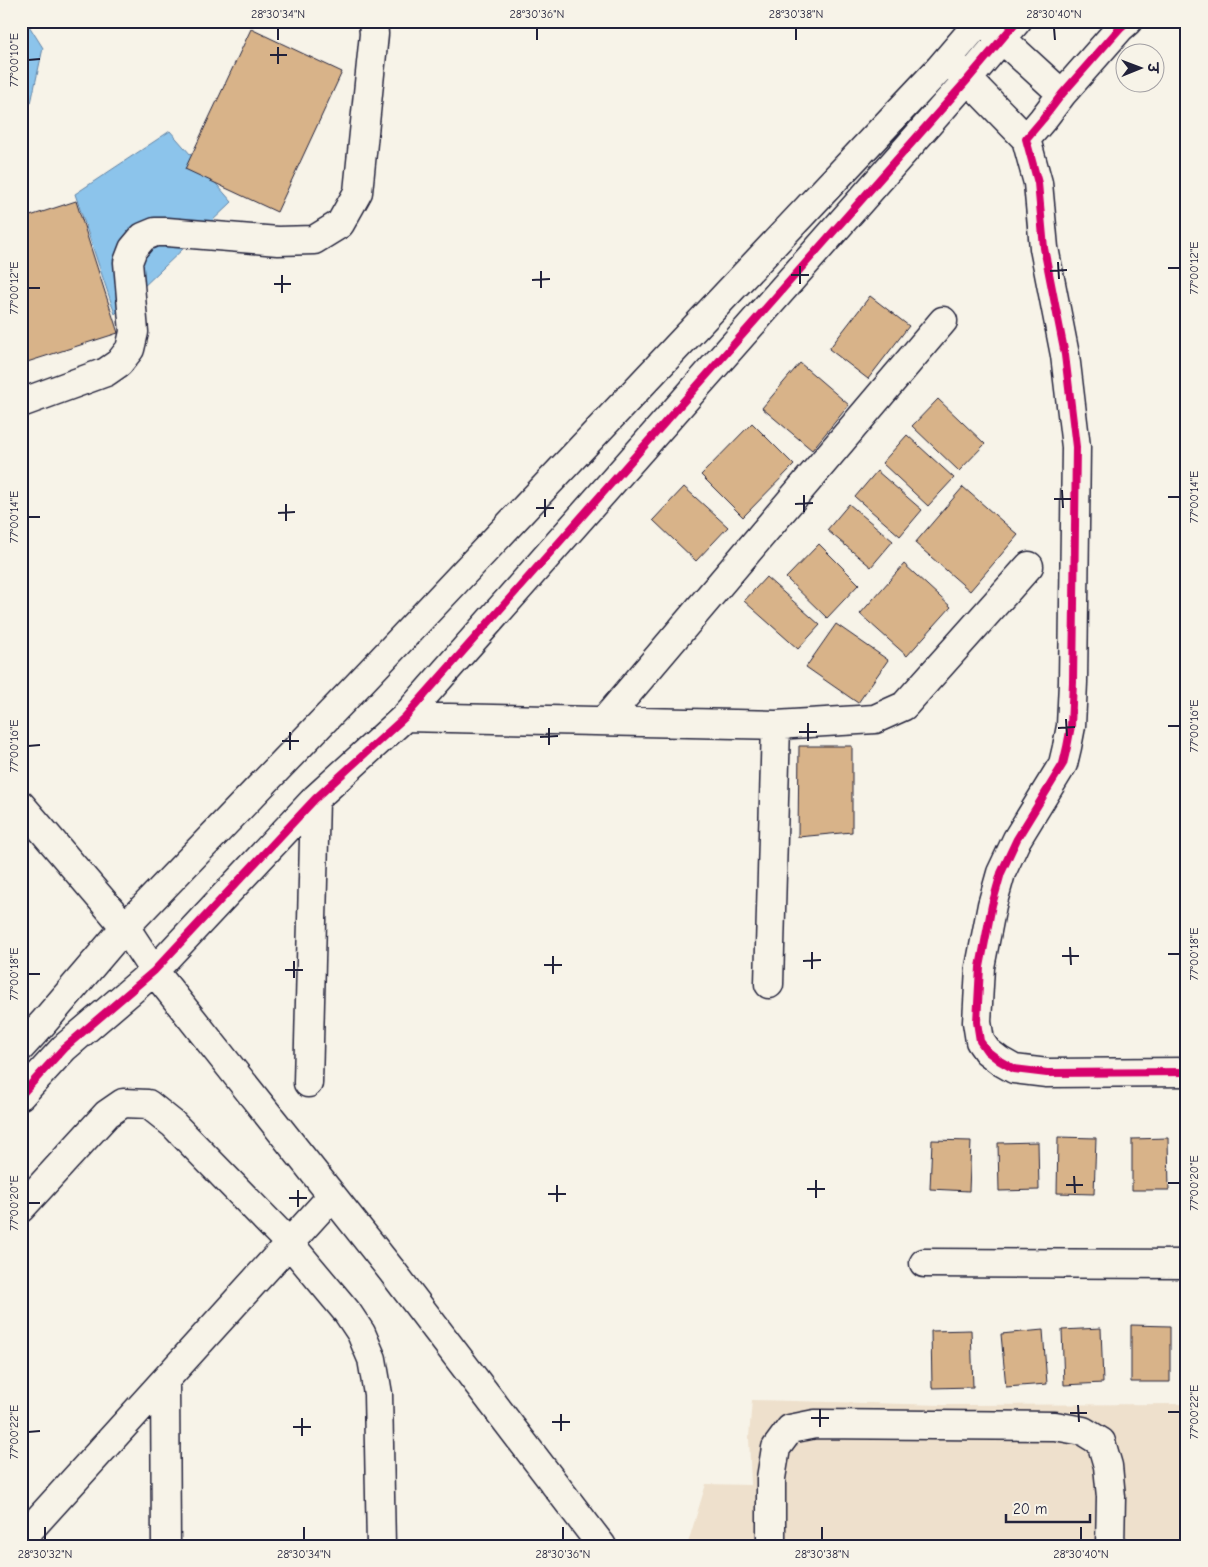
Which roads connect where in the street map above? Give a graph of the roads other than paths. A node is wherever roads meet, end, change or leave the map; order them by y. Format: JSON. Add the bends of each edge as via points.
{"nodes":[{"id":1,"x":373,"y":21,"type":"edge"},
{"id":2,"x":1128,"y":21,"type":"edge"},
{"id":3,"x":995,"y":26,"type":"edge"},
{"id":4,"x":948,"y":59,"type":"junction"},
{"id":5,"x":968,"y":79,"type":"junction"},
{"id":6,"x":1062,"y":94,"type":"junction"},
{"id":7,"x":1026,"y":139,"type":"junction"},
{"id":8,"x":943,"y":321,"type":"dead end"},
{"id":9,"x":21,"y":403,"type":"edge"},
{"id":10,"x":1029,"y":566,"type":"dead end"},
{"id":11,"x":405,"y":717,"type":"junction"},
{"id":12,"x":604,"y":721,"type":"junction"},
{"id":13,"x":776,"y":725,"type":"junction"},
{"id":14,"x":315,"y":799,"type":"junction"},
{"id":15,"x":21,"y":805,"type":"edge"},
{"id":16,"x":125,"y":927,"type":"junction"},
{"id":17,"x":154,"y":971,"type":"junction"},
{"id":18,"x":769,"y":984,"type":"dead end"},
{"id":19,"x":21,"y":1047,"type":"edge"},
{"id":20,"x":1187,"y":1072,"type":"edge"},
{"id":21,"x":308,"y":1084,"type":"dead end"},
{"id":22,"x":21,"y":1095,"type":"edge"},
{"id":23,"x":332,"y":1196,"type":"junction"},
{"id":24,"x":21,"y":1208,"type":"edge"},
{"id":25,"x":290,"y":1244,"type":"junction"},
{"id":26,"x":924,"y":1263,"type":"dead end"},
{"id":27,"x":1187,"y":1264,"type":"edge"},
{"id":28,"x":165,"y":1381,"type":"junction"},
{"id":29,"x":21,"y":1539,"type":"edge"},
{"id":30,"x":166,"y":1546,"type":"edge"},
{"id":31,"x":381,"y":1546,"type":"edge"},
{"id":32,"x":602,"y":1546,"type":"edge"},
{"id":33,"x":771,"y":1546,"type":"edge"},
{"id":34,"x":1110,"y":1546,"type":"edge"}],
"edges":[{"from":1,"to":9,"type":"street","via":[[358,192],[340,224],[314,240],[278,242],[166,232],[143,237],[128,262],[134,332],[130,349],[106,372]]},
{"from":2,"to":6,"type":"street"},
{"from":3,"to":4,"type":"street"},
{"from":3,"to":5,"type":"street"},
{"from":3,"to":6,"type":"street"},
{"from":4,"to":5,"type":"street"},
{"from":4,"to":16,"type":"street","via":[[365,678]]},
{"from":5,"to":7,"type":"street"},
{"from":5,"to":11,"type":"street"},
{"from":6,"to":7,"type":"street"},
{"from":7,"to":20,"type":"street","via":[[1038,182],[1044,248],[1065,355],[1076,446],[1071,726],[1062,764],[1017,839],[994,897],[980,967],[977,1004],[980,1041],[987,1051],[1014,1069],[1047,1073]]},
{"from":8,"to":12,"type":"street"},
{"from":10,"to":13,"type":"street","via":[[904,706],[875,719]]},
{"from":11,"to":12,"type":"street"},
{"from":11,"to":14,"type":"street"},
{"from":12,"to":13,"type":"street"},
{"from":13,"to":18,"type":"street"},
{"from":14,"to":17,"type":"street"},
{"from":14,"to":21,"type":"street"},
{"from":15,"to":16,"type":"street"},
{"from":16,"to":17,"type":"street"},
{"from":16,"to":19,"type":"street"},
{"from":17,"to":22,"type":"street","via":[[64,1048]]},
{"from":17,"to":23,"type":"street"},
{"from":23,"to":25,"type":"street"},
{"from":23,"to":32,"type":"street"},
{"from":24,"to":25,"type":"street","via":[[107,1114],[124,1103],[148,1104],[173,1124]]},
{"from":25,"to":28,"type":"street"},
{"from":25,"to":31,"type":"street","via":[[347,1312],[372,1359],[378,1394]]},
{"from":26,"to":27,"type":"street"},
{"from":28,"to":29,"type":"street"},
{"from":28,"to":30,"type":"street"},
{"from":33,"to":34,"type":"street","via":[[771,1478],[776,1448],[790,1429],[814,1424],[1055,1426],[1082,1431],[1101,1442],[1108,1466]]}]}
